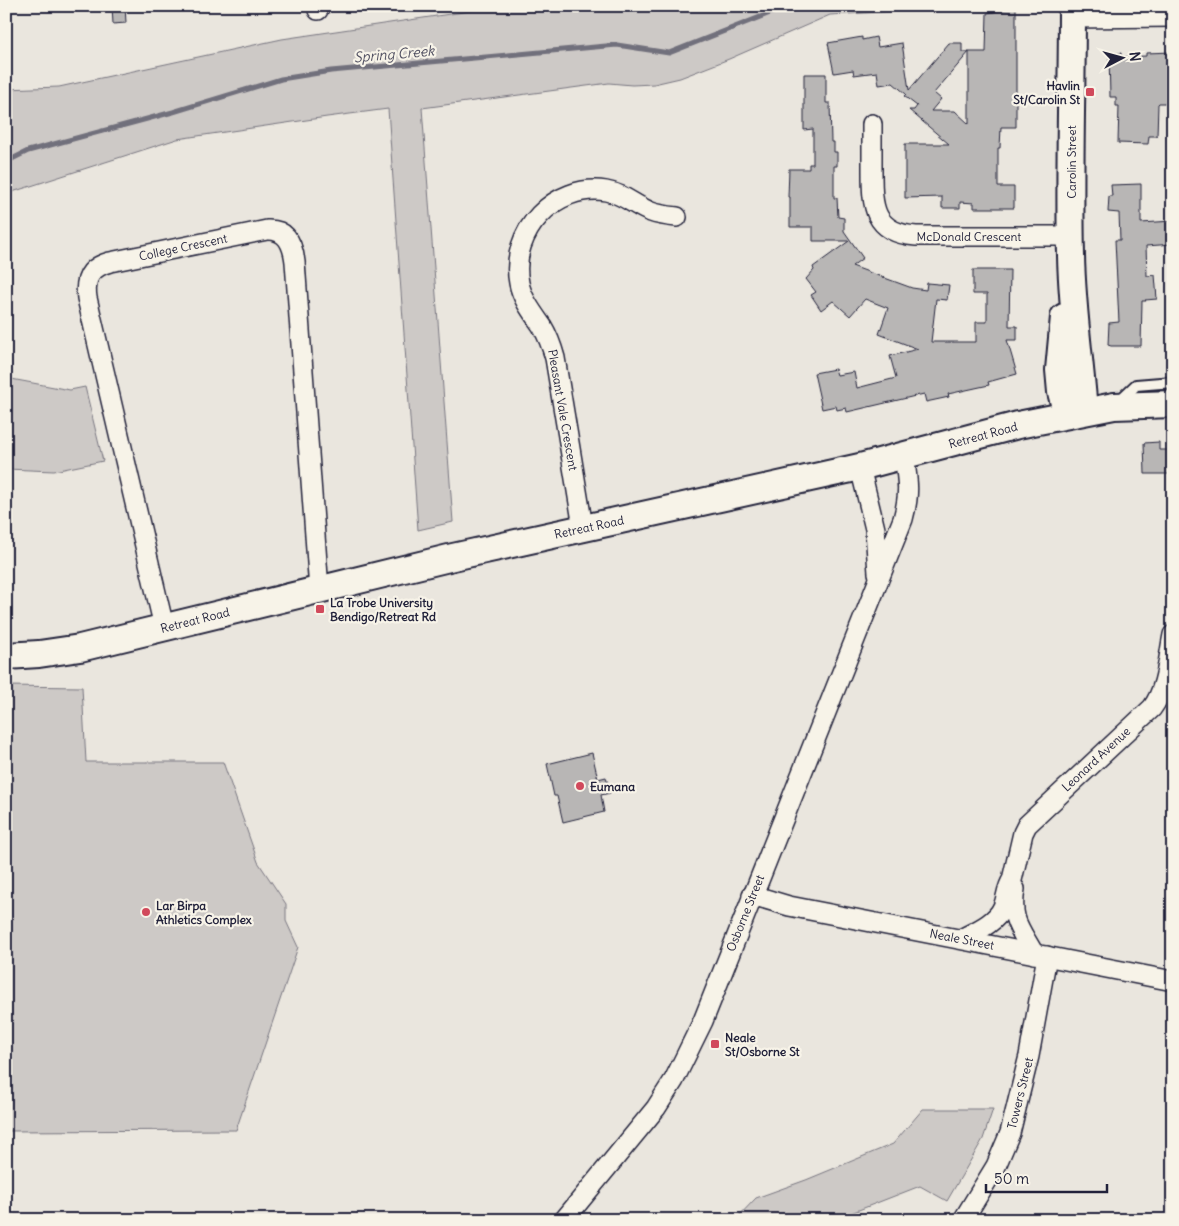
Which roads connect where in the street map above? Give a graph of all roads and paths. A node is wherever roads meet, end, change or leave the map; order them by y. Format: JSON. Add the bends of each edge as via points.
{"nodes":[{"id":1,"x":1072,"y":12,"type":"edge"},
{"id":2,"x":1173,"y":18,"type":"edge"},
{"id":3,"x":872,"y":124,"type":"dead end"},
{"id":4,"x":677,"y":217,"type":"dead end"},
{"id":5,"x":1071,"y":246,"type":"junction"},
{"id":6,"x":1173,"y":382,"type":"edge"},
{"id":7,"x":1173,"y":404,"type":"edge"},
{"id":8,"x":1114,"y":406,"type":"junction"},
{"id":9,"x":1076,"y":413,"type":"junction"},
{"id":10,"x":904,"y":456,"type":"junction"},
{"id":11,"x":860,"y":467,"type":"junction"},
{"id":12,"x":584,"y":528,"type":"junction"},
{"id":13,"x":878,"y":579,"type":"junction"},
{"id":14,"x":319,"y":590,"type":"junction"},
{"id":15,"x":164,"y":628,"type":"junction"},
{"id":16,"x":1173,"y":635,"type":"edge"},
{"id":17,"x":6,"y":656,"type":"edge"},
{"id":18,"x":1012,"y":880,"type":"junction"},
{"id":19,"x":752,"y":895,"type":"junction"},
{"id":20,"x":961,"y":939,"type":"junction"},
{"id":21,"x":1041,"y":955,"type":"junction"},
{"id":22,"x":1173,"y":981,"type":"edge"},
{"id":23,"x":564,"y":1220,"type":"edge"},
{"id":24,"x":963,"y":1220,"type":"edge"}],
"edges":[{"from":1,"to":2,"type":"street"},
{"from":1,"to":5,"type":"street","name":"Carolin Street"},
{"from":3,"to":5,"type":"street","name":"McDonald Crescent","via":[[874,206],[880,220],[890,229],[916,236]]},
{"from":4,"to":12,"type":"street","name":"Pleasant Vale Crescent","via":[[650,212],[616,193],[582,191],[548,207],[535,220],[522,242],[519,284],[547,334],[555,358]]},
{"from":5,"to":9,"type":"street","name":"Carolin Street","via":[[1080,367]]},
{"from":6,"to":8,"type":"lane","via":[[1136,385]]},
{"from":7,"to":8,"type":"street","name":"Retreat Road"},
{"from":8,"to":9,"type":"street","name":"Retreat Road"},
{"from":9,"to":10,"type":"street","name":"Retreat Road"},
{"from":10,"to":11,"type":"street","name":"Retreat Road"},
{"from":10,"to":13,"type":"street","name":"Osborne Street","via":[[908,502]]},
{"from":11,"to":12,"type":"street","name":"Retreat Road"},
{"from":11,"to":13,"type":"street","name":"Osborne Street","via":[[875,529]]},
{"from":12,"to":14,"type":"street","name":"Retreat Road"},
{"from":13,"to":19,"type":"street","name":"Osborne Street"},
{"from":14,"to":15,"type":"street","name":"Retreat Road"},
{"from":14,"to":15,"type":"street","name":"College Crescent","via":[[295,262],[288,239],[279,231],[267,230],[110,262],[91,271],[86,280],[86,292]]},
{"from":15,"to":17,"type":"street","name":"Retreat Road","via":[[80,648]]},
{"from":16,"to":18,"type":"street","name":"Leonard Avenue","via":[[1158,700],[1027,825]]},
{"from":18,"to":20,"type":"street","name":"Leonard Avenue","via":[[998,915]]},
{"from":18,"to":21,"type":"street","name":"Leonard Avenue","via":[[1015,887],[1013,913],[1017,924]]},
{"from":19,"to":20,"type":"street","name":"Neale Street","via":[[781,904]]},
{"from":19,"to":23,"type":"street","name":"Osborne Street","via":[[703,1021],[674,1080],[656,1108]]},
{"from":20,"to":21,"type":"street","name":"Neale Street"},
{"from":21,"to":22,"type":"street","name":"Neale Street"},
{"from":21,"to":24,"type":"street","name":"Towers Street","via":[[1029,1056],[1010,1134],[996,1166]]}]}
